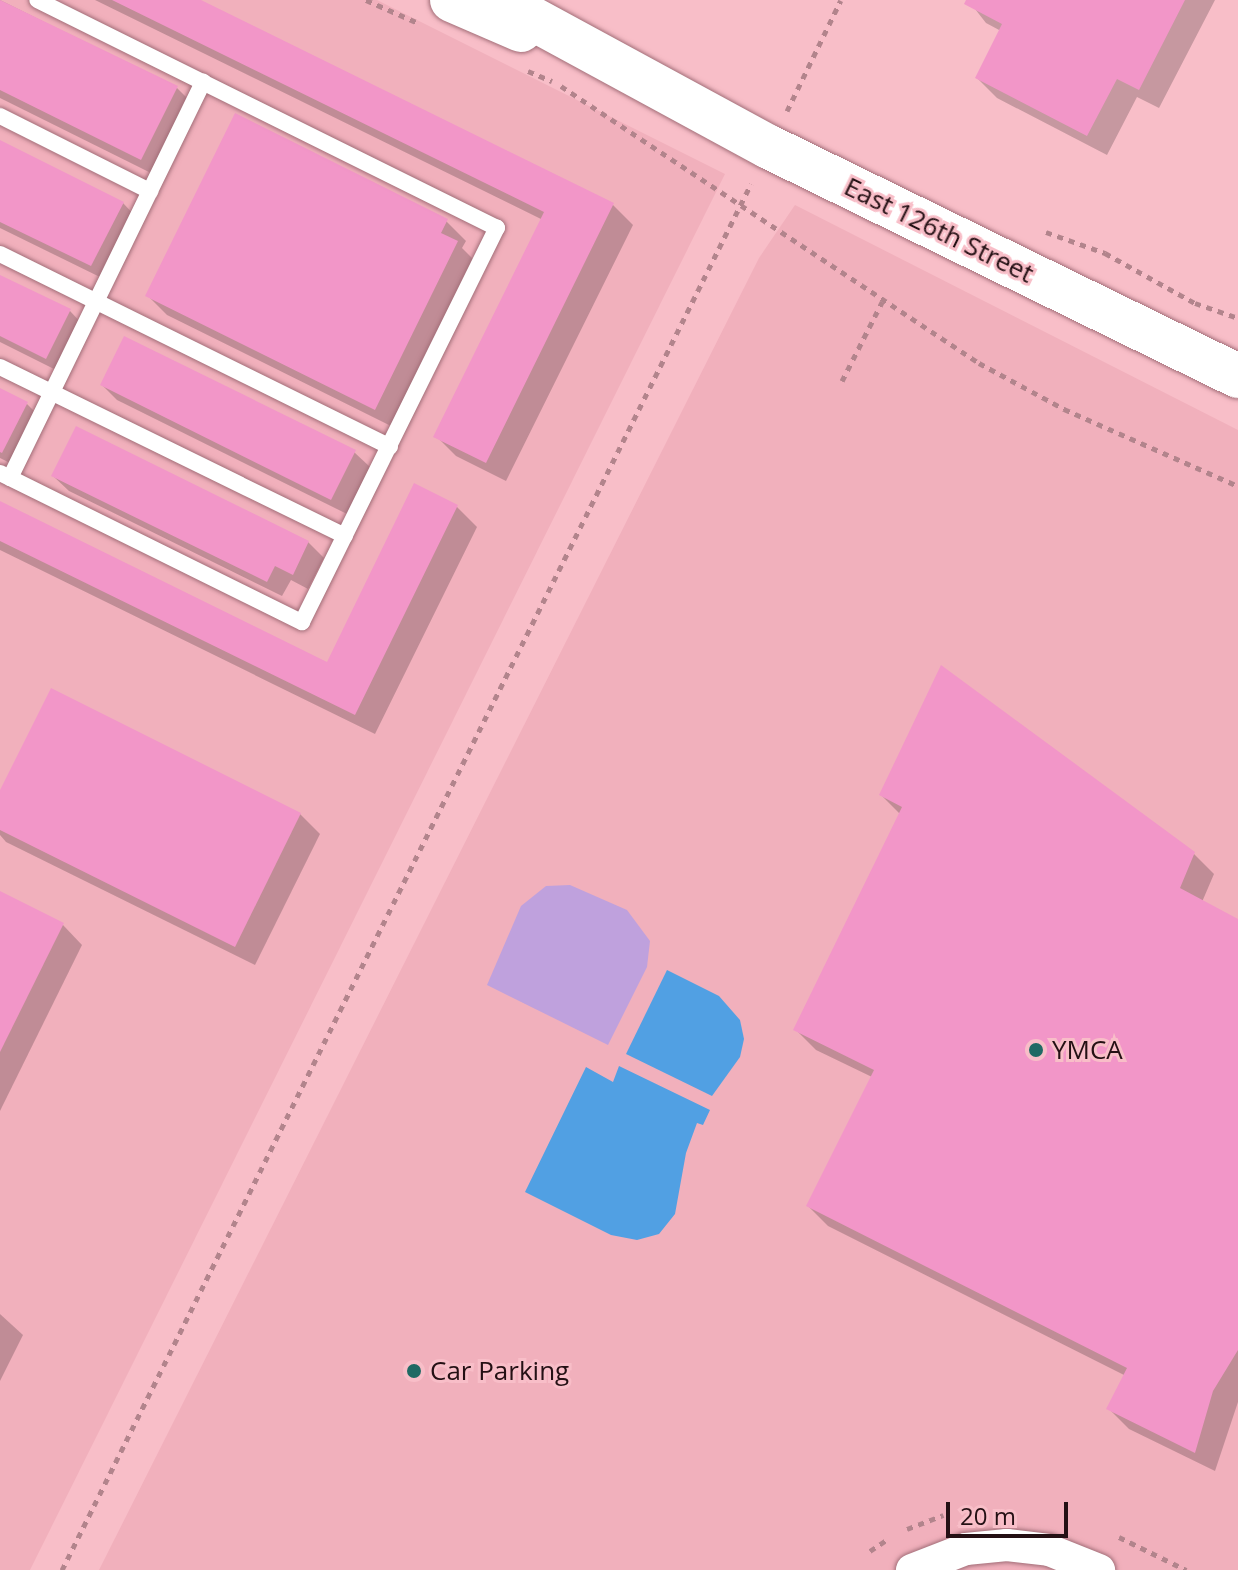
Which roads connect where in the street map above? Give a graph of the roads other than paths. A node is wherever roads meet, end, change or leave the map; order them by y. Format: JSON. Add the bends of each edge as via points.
{"nodes":[{"id":1,"x":37,"y":0,"type":"edge"},
{"id":2,"x":498,"y":0,"type":"edge"},
{"id":3,"x":437,"y":12,"type":"edge"},
{"id":4,"x":641,"y":81,"type":"junction"},
{"id":5,"x":203,"y":82,"type":"junction"},
{"id":6,"x":0,"y":116,"type":"edge"},
{"id":7,"x":150,"y":191,"type":"junction"},
{"id":8,"x":0,"y":254,"type":"edge"},
{"id":9,"x":96,"y":301,"type":"junction"},
{"id":10,"x":1234,"y":364,"type":"edge"},
{"id":11,"x":0,"y":367,"type":"edge"},
{"id":12,"x":51,"y":393,"type":"junction"},
{"id":13,"x":390,"y":447,"type":"junction"},
{"id":14,"x":5,"y":476,"type":"edge"},
{"id":15,"x":345,"y":536,"type":"junction"},
{"id":16,"x":912,"y":1570,"type":"edge"},
{"id":17,"x":1099,"y":1570,"type":"edge"}],
"edges":[{"from":1,"to":5,"type":"lane"},
{"from":2,"to":4,"type":"main road","name":"East 126th Street"},
{"from":3,"to":4,"type":"main road","name":"East 126th Street"},
{"from":4,"to":10,"type":"main road","name":"East 126th Street"},
{"from":5,"to":7,"type":"lane"},
{"from":5,"to":13,"type":"lane","via":[[497,228]]},
{"from":6,"to":7,"type":"lane"},
{"from":7,"to":9,"type":"lane"},
{"from":8,"to":9,"type":"lane"},
{"from":9,"to":12,"type":"lane"},
{"from":9,"to":13,"type":"lane"},
{"from":11,"to":12,"type":"lane"},
{"from":12,"to":14,"type":"lane"},
{"from":12,"to":15,"type":"lane"},
{"from":13,"to":15,"type":"lane"},
{"from":14,"to":15,"type":"lane","via":[[302,622]]},
{"from":16,"to":17,"type":"street","via":[[966,1549],[1007,1545],[1049,1550]]}]}
